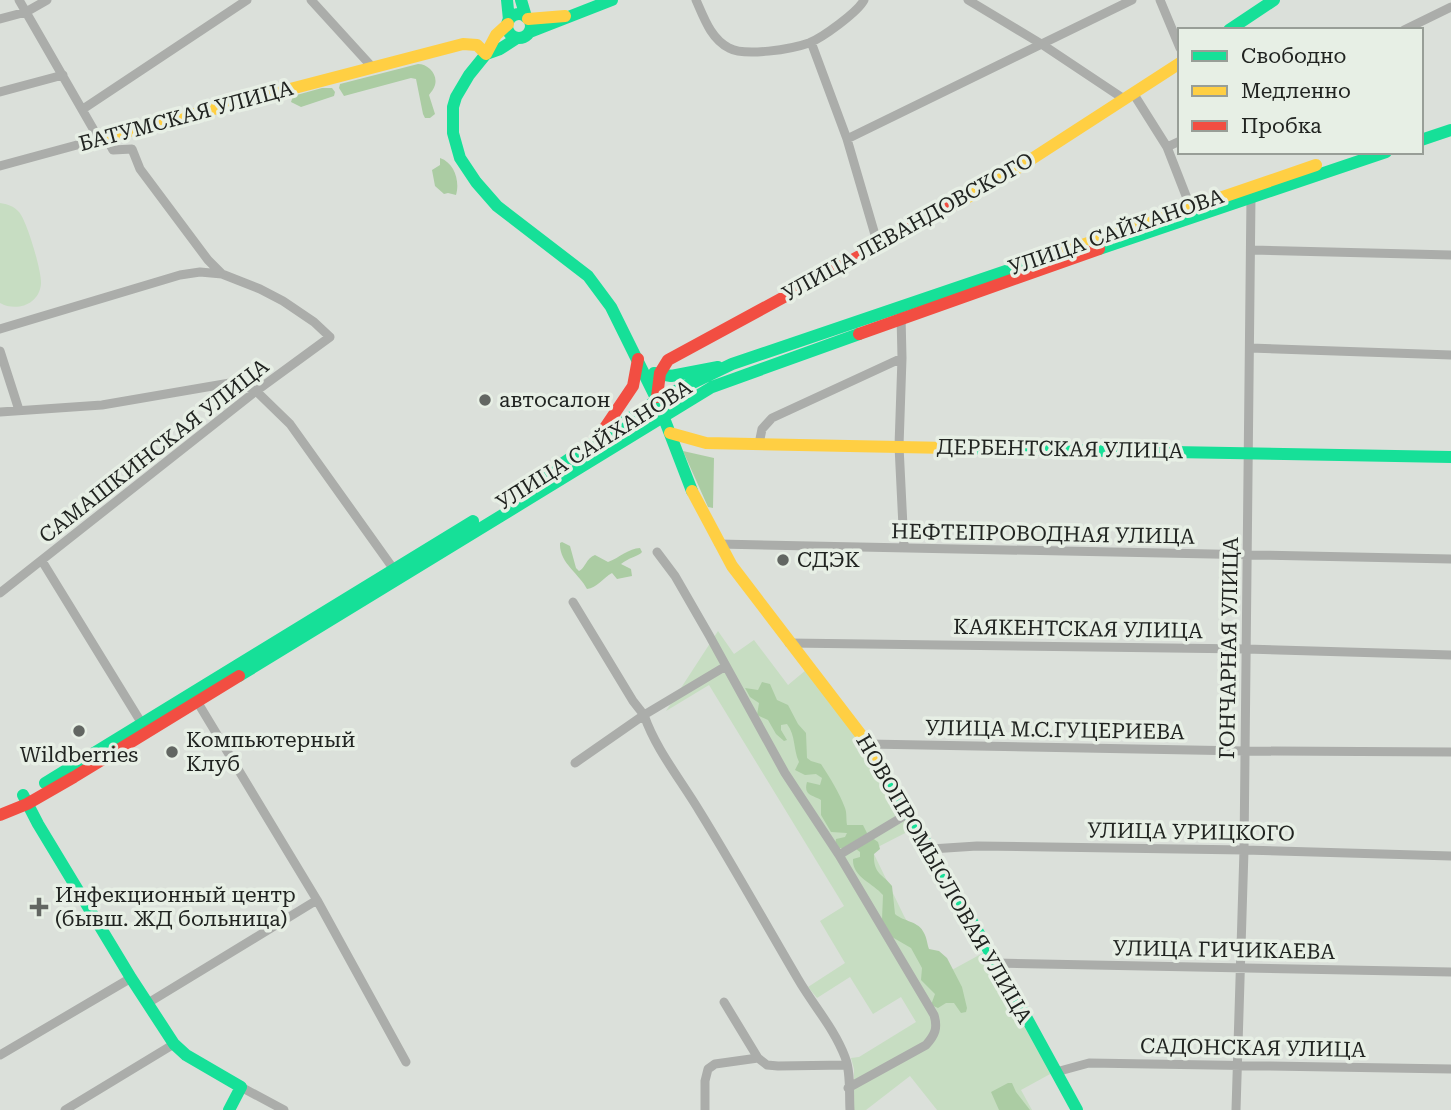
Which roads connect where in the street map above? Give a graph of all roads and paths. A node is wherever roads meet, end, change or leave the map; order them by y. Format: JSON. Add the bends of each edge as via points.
{"nodes":[{"id":1,"x":19,"y":0,"type":"edge"},
{"id":2,"x":47,"y":0,"type":"edge"},
{"id":3,"x":247,"y":0,"type":"edge"},
{"id":4,"x":507,"y":0,"type":"edge"},
{"id":5,"x":521,"y":0,"type":"edge"},
{"id":6,"x":612,"y":0,"type":"edge"},
{"id":7,"x":696,"y":0,"type":"edge"},
{"id":8,"x":864,"y":0,"type":"edge"},
{"id":9,"x":968,"y":0,"type":"edge"},
{"id":10,"x":1132,"y":0,"type":"edge"},
{"id":11,"x":1160,"y":0,"type":"edge"},
{"id":12,"x":1274,"y":0,"type":"edge"},
{"id":13,"x":314,"y":1,"type":"edge"},
{"id":14,"x":1451,"y":7,"type":"edge"},
{"id":15,"x":26,"y":12,"type":"junction"},
{"id":16,"x":0,"y":19,"type":"edge"},
{"id":17,"x":508,"y":22,"type":"junction"},
{"id":18,"x":528,"y":23,"type":"junction"},
{"id":19,"x":1232,"y":28,"type":"edge"},
{"id":20,"x":1408,"y":28,"type":"edge"},
{"id":21,"x":517,"y":38,"type":"junction"},
{"id":22,"x":811,"y":42,"type":"junction"},
{"id":23,"x":1178,"y":43,"type":"edge"},
{"id":24,"x":1043,"y":45,"type":"junction"},
{"id":25,"x":486,"y":54,"type":"junction"},
{"id":26,"x":1178,"y":63,"type":"edge"},
{"id":27,"x":373,"y":68,"type":"junction"},
{"id":28,"x":63,"y":75,"type":"junction"},
{"id":29,"x":0,"y":92,"type":"edge"},
{"id":30,"x":1129,"y":96,"type":"junction"},
{"id":31,"x":83,"y":109,"type":"junction"},
{"id":32,"x":1451,"y":121,"type":"edge"},
{"id":33,"x":1423,"y":130,"type":"edge"},
{"id":34,"x":1451,"y":130,"type":"edge"},
{"id":35,"x":102,"y":138,"type":"junction"},
{"id":36,"x":847,"y":139,"type":"junction"},
{"id":37,"x":1423,"y":139,"type":"edge"},
{"id":38,"x":1178,"y":142,"type":"edge"},
{"id":39,"x":1167,"y":147,"type":"junction"},
{"id":40,"x":1351,"y":154,"type":"edge"},
{"id":41,"x":1379,"y":154,"type":"edge"},
{"id":42,"x":0,"y":166,"type":"edge"},
{"id":43,"x":1250,"y":192,"type":"junction"},
{"id":44,"x":1190,"y":206,"type":"junction"},
{"id":45,"x":878,"y":245,"type":"junction"},
{"id":46,"x":1252,"y":250,"type":"junction"},
{"id":47,"x":1451,"y":255,"type":"edge"},
{"id":48,"x":222,"y":274,"type":"junction"},
{"id":49,"x":900,"y":312,"type":"junction"},
{"id":50,"x":0,"y":330,"type":"edge"},
{"id":51,"x":1250,"y":348,"type":"junction"},
{"id":52,"x":0,"y":351,"type":"edge"},
{"id":53,"x":1451,"y":355,"type":"edge"},
{"id":54,"x":902,"y":358,"type":"junction"},
{"id":55,"x":639,"y":359,"type":"junction"},
{"id":56,"x":732,"y":364,"type":"junction"},
{"id":57,"x":658,"y":375,"type":"junction"},
{"id":58,"x":256,"y":391,"type":"junction"},
{"id":59,"x":657,"y":400,"type":"junction"},
{"id":60,"x":19,"y":410,"type":"junction"},
{"id":61,"x":1,"y":413,"type":"edge"},
{"id":62,"x":663,"y":415,"type":"junction"},
{"id":63,"x":670,"y":433,"type":"junction"},
{"id":64,"x":594,"y":442,"type":"junction"},
{"id":65,"x":760,"y":444,"type":"junction"},
{"id":66,"x":899,"y":446,"type":"junction"},
{"id":67,"x":1247,"y":453,"type":"junction"},
{"id":68,"x":1451,"y":457,"type":"edge"},
{"id":69,"x":719,"y":544,"type":"junction"},
{"id":70,"x":904,"y":547,"type":"junction"},
{"id":71,"x":657,"y":552,"type":"dead end"},
{"id":72,"x":1247,"y":556,"type":"junction"},
{"id":73,"x":1451,"y":559,"type":"edge"},
{"id":74,"x":42,"y":561,"type":"junction"},
{"id":75,"x":397,"y":573,"type":"junction"},
{"id":76,"x":0,"y":593,"type":"edge"},
{"id":77,"x":573,"y":602,"type":"dead end"},
{"id":78,"x":789,"y":643,"type":"junction"},
{"id":79,"x":1246,"y":649,"type":"junction"},
{"id":80,"x":1451,"y":655,"type":"edge"},
{"id":81,"x":726,"y":666,"type":"junction"},
{"id":82,"x":194,"y":698,"type":"junction"},
{"id":83,"x":645,"y":715,"type":"junction"},
{"id":84,"x":144,"y":728,"type":"junction"},
{"id":85,"x":868,"y":744,"type":"junction"},
{"id":86,"x":1245,"y":751,"type":"junction"},
{"id":87,"x":1451,"y":752,"type":"edge"},
{"id":88,"x":575,"y":763,"type":"dead end"},
{"id":89,"x":25,"y":799,"type":"junction"},
{"id":90,"x":0,"y":804,"type":"edge"},
{"id":91,"x":909,"y":813,"type":"junction"},
{"id":92,"x":0,"y":815,"type":"edge"},
{"id":93,"x":930,"y":849,"type":"junction"},
{"id":94,"x":1244,"y":850,"type":"junction"},
{"id":95,"x":839,"y":855,"type":"junction"},
{"id":96,"x":1451,"y":856,"type":"edge"},
{"id":97,"x":317,"y":901,"type":"junction"},
{"id":98,"x":996,"y":963,"type":"junction"},
{"id":99,"x":1240,"y":968,"type":"junction"},
{"id":100,"x":1451,"y":972,"type":"edge"},
{"id":101,"x":131,"y":978,"type":"junction"},
{"id":102,"x":724,"y":1002,"type":"dead end"},
{"id":103,"x":148,"y":1003,"type":"junction"},
{"id":104,"x":174,"y":1044,"type":"junction"},
{"id":105,"x":0,"y":1055,"type":"edge"},
{"id":106,"x":758,"y":1058,"type":"junction"},
{"id":107,"x":406,"y":1062,"type":"dead end"},
{"id":108,"x":847,"y":1065,"type":"junction"},
{"id":109,"x":1237,"y":1065,"type":"junction"},
{"id":110,"x":1451,"y":1069,"type":"edge"},
{"id":111,"x":1056,"y":1072,"type":"junction"},
{"id":112,"x":241,"y":1087,"type":"junction"},
{"id":113,"x":848,"y":1088,"type":"junction"},
{"id":114,"x":65,"y":1110,"type":"edge"},
{"id":115,"x":229,"y":1110,"type":"edge"},
{"id":116,"x":284,"y":1110,"type":"edge"},
{"id":117,"x":705,"y":1110,"type":"edge"},
{"id":118,"x":850,"y":1110,"type":"edge"},
{"id":119,"x":1077,"y":1110,"type":"edge"},
{"id":120,"x":1236,"y":1110,"type":"edge"}],
"edges":[{"from":1,"to":15,"type":"street"},
{"from":2,"to":15,"type":"street"},
{"from":3,"to":31,"type":"street"},
{"from":4,"to":17,"type":"main road"},
{"from":5,"to":18,"type":"main road"},
{"from":6,"to":18,"type":"main road","via":[[572,15]]},
{"from":7,"to":22,"type":"street","via":[[713,34],[730,49],[747,53]]},
{"from":8,"to":22,"type":"street"},
{"from":9,"to":24,"type":"street"},
{"from":10,"to":24,"type":"street"},
{"from":11,"to":23,"type":"street"},
{"from":12,"to":19,"type":"main road"},
{"from":13,"to":27,"type":"street"},
{"from":14,"to":20,"type":"street"},
{"from":15,"to":16,"type":"street"},
{"from":15,"to":28,"type":"street"},
{"from":17,"to":18,"type":"main road","via":[[517,15]]},
{"from":17,"to":21,"type":"main road","via":[[510,34]]},
{"from":17,"to":25,"type":"main road"},
{"from":18,"to":21,"type":"main road","via":[[524,37]]},
{"from":21,"to":25,"type":"main road"},
{"from":22,"to":36,"type":"street"},
{"from":24,"to":30,"type":"street"},
{"from":24,"to":36,"type":"street"},
{"from":25,"to":27,"type":"main road","name":"БАТУМСКАЯ УЛИЦА","via":[[477,45],[463,44]]},
{"from":25,"to":55,"type":"main road","name":"НОВОПРОМЫСЛОВАЯ УЛИЦА","via":[[461,87],[453,107],[453,133],[460,158],[497,206],[593,281]]},
{"from":26,"to":30,"type":"main road","name":"УЛИЦА ЛЕВАНДОВСКОГО"},
{"from":27,"to":35,"type":"main road","name":"БАТУМСКАЯ УЛИЦА"},
{"from":28,"to":29,"type":"street"},
{"from":28,"to":31,"type":"street"},
{"from":30,"to":39,"type":"street"},
{"from":30,"to":45,"type":"main road","name":"УЛИЦА ЛЕВАНДОВСКОГО","via":[[996,182]]},
{"from":31,"to":35,"type":"street"},
{"from":32,"to":33,"type":"main road"},
{"from":34,"to":37,"type":"main road"},
{"from":35,"to":42,"type":"street","name":"БАТУМСКАЯ УЛИЦА"},
{"from":35,"to":48,"type":"street","via":[[113,150],[132,149],[140,169]]},
{"from":36,"to":45,"type":"street"},
{"from":38,"to":39,"type":"street"},
{"from":39,"to":44,"type":"street"},
{"from":40,"to":43,"type":"main road","name":"УЛИЦА САЙХАНОВА"},
{"from":41,"to":43,"type":"main road","name":"УЛИЦА САЙХАНОВА"},
{"from":43,"to":44,"type":"main road","name":"УЛИЦА САЙХАНОВА"},
{"from":43,"to":46,"type":"street","name":"ГОНЧАРНАЯ УЛИЦА"},
{"from":43,"to":49,"type":"main road","name":"УЛИЦА САЙХАНОВА"},
{"from":44,"to":49,"type":"main road","name":"УЛИЦА САЙХАНОВА"},
{"from":45,"to":57,"type":"main road","name":"УЛИЦА ЛЕВАНДОВСКОГО","via":[[668,360]]},
{"from":46,"to":47,"type":"street"},
{"from":46,"to":51,"type":"street","name":"ГОНЧАРНАЯ УЛИЦА"},
{"from":48,"to":50,"type":"street","via":[[180,275]]},
{"from":48,"to":58,"type":"street","name":"САМАШКИНСКАЯ УЛИЦА","via":[[283,301],[330,337]]},
{"from":49,"to":54,"type":"street"},
{"from":49,"to":56,"type":"main road","name":"УЛИЦА САЙХАНОВА"},
{"from":49,"to":62,"type":"main road","name":"УЛИЦА САЙХАНОВА","via":[[712,387]]},
{"from":51,"to":53,"type":"street"},
{"from":51,"to":67,"type":"street","name":"ГОНЧАРНАЯ УЛИЦА"},
{"from":52,"to":60,"type":"street"},
{"from":54,"to":65,"type":"street","via":[[772,418],[762,429]]},
{"from":54,"to":66,"type":"street"},
{"from":55,"to":57,"type":"main road"},
{"from":55,"to":59,"type":"main road","name":"НОВОПРОМЫСЛОВАЯ УЛИЦА"},
{"from":55,"to":64,"type":"main road","via":[[633,386]]},
{"from":56,"to":57,"type":"main road"},
{"from":56,"to":59,"type":"main road","name":"УЛИЦА САЙХАНОВА"},
{"from":57,"to":59,"type":"main road"},
{"from":58,"to":60,"type":"street","via":[[230,383],[103,405]]},
{"from":58,"to":74,"type":"street","name":"САМАШКИНСКАЯ УЛИЦА"},
{"from":58,"to":75,"type":"street","via":[[290,424]]},
{"from":59,"to":62,"type":"main road","name":"НОВОПРОМЫСЛОВАЯ УЛИЦА"},
{"from":59,"to":64,"type":"main road","name":"УЛИЦА САЙХАНОВА"},
{"from":60,"to":61,"type":"street"},
{"from":62,"to":63,"type":"main road","name":"НОВОПРОМЫСЛОВАЯ УЛИЦА"},
{"from":62,"to":75,"type":"main road","name":"УЛИЦА САЙХАНОВА"},
{"from":63,"to":65,"type":"main road","name":"ДЕРБЕНТСКАЯ УЛИЦА","via":[[706,443]]},
{"from":63,"to":69,"type":"main road","name":"НОВОПРОМЫСЛОВАЯ УЛИЦА","via":[[686,480]]},
{"from":64,"to":75,"type":"main road","name":"УЛИЦА САЙХАНОВА"},
{"from":65,"to":66,"type":"main road","name":"ДЕРБЕНТСКАЯ УЛИЦА"},
{"from":66,"to":67,"type":"main road","name":"ДЕРБЕНТСКАЯ УЛИЦА"},
{"from":66,"to":70,"type":"street"},
{"from":67,"to":68,"type":"main road","name":"ДЕРБЕНТСКАЯ УЛИЦА"},
{"from":67,"to":72,"type":"street","name":"ГОНЧАРНАЯ УЛИЦА"},
{"from":69,"to":70,"type":"street","name":"НЕФТЕПРОВОДНАЯ УЛИЦА"},
{"from":69,"to":78,"type":"main road","name":"НОВОПРОМЫСЛОВАЯ УЛИЦА"},
{"from":70,"to":72,"type":"street","name":"НЕФТЕПРОВОДНАЯ УЛИЦА"},
{"from":71,"to":81,"type":"street"},
{"from":72,"to":73,"type":"street","name":"НЕФТЕПРОВОДНАЯ УЛИЦА"},
{"from":72,"to":79,"type":"street","name":"ГОНЧАРНАЯ УЛИЦА"},
{"from":74,"to":76,"type":"street","name":"САМАШКИНСКАЯ УЛИЦА"},
{"from":74,"to":84,"type":"street"},
{"from":75,"to":82,"type":"main road"},
{"from":77,"to":83,"type":"street"},
{"from":78,"to":79,"type":"street","name":"КАЯКЕНТСКАЯ УЛИЦА"},
{"from":78,"to":85,"type":"main road","name":"НОВОПРОМЫСЛОВАЯ УЛИЦА"},
{"from":79,"to":80,"type":"street","name":"КАЯКЕНТСКАЯ УЛИЦА"},
{"from":79,"to":86,"type":"street","name":"ГОНЧАРНАЯ УЛИЦА"},
{"from":81,"to":83,"type":"street"},
{"from":81,"to":95,"type":"street","via":[[785,773]]},
{"from":82,"to":84,"type":"main road"},
{"from":82,"to":97,"type":"street"},
{"from":83,"to":88,"type":"street"},
{"from":83,"to":108,"type":"street","via":[[662,753],[840,1045]]},
{"from":84,"to":89,"type":"main road"},
{"from":85,"to":86,"type":"street","name":"УЛИЦА М.С.ГУЦЕРИЕВА"},
{"from":85,"to":91,"type":"main road","name":"НОВОПРОМЫСЛОВАЯ УЛИЦА"},
{"from":86,"to":87,"type":"street","name":"УЛИЦА М.С.ГУЦЕРИЕВА"},
{"from":86,"to":94,"type":"street","name":"ГОНЧАРНАЯ УЛИЦА"},
{"from":89,"to":90,"type":"main road"},
{"from":89,"to":92,"type":"main road"},
{"from":89,"to":101,"type":"main road"},
{"from":91,"to":93,"type":"main road","name":"НОВОПРОМЫСЛОВАЯ УЛИЦА"},
{"from":91,"to":95,"type":"street"},
{"from":93,"to":94,"type":"street","name":"УЛИЦА УРИЦКОГО"},
{"from":93,"to":98,"type":"main road","name":"НОВОПРОМЫСЛОВАЯ УЛИЦА"},
{"from":94,"to":96,"type":"street","name":"УЛИЦА УРИЦКОГО"},
{"from":94,"to":99,"type":"street","name":"ГОНЧАРНАЯ УЛИЦА"},
{"from":95,"to":113,"type":"street","via":[[932,1010],[937,1029],[917,1052]]},
{"from":97,"to":103,"type":"street"},
{"from":97,"to":107,"type":"street"},
{"from":98,"to":99,"type":"street","name":"УЛИЦА ГИЧИКАЕВА"},
{"from":98,"to":111,"type":"main road","name":"НОВОПРОМЫСЛОВАЯ УЛИЦА"},
{"from":99,"to":100,"type":"street","name":"УЛИЦА ГИЧИКАЕВА"},
{"from":99,"to":109,"type":"street","name":"ГОНЧАРНАЯ УЛИЦА"},
{"from":101,"to":103,"type":"main road"},
{"from":101,"to":105,"type":"street"},
{"from":102,"to":106,"type":"street"},
{"from":103,"to":104,"type":"main road"},
{"from":104,"to":112,"type":"main road"},
{"from":104,"to":114,"type":"street"},
{"from":106,"to":108,"type":"street","via":[[778,1066]]},
{"from":106,"to":117,"type":"street","via":[[708,1069]]},
{"from":108,"to":113,"type":"street"},
{"from":109,"to":110,"type":"street","name":"САДОНСКАЯ УЛИЦА"},
{"from":109,"to":111,"type":"street","name":"САДОНСКАЯ УЛИЦА","via":[[1089,1063]]},
{"from":109,"to":120,"type":"street","name":"ГОНЧАРНАЯ УЛИЦА"},
{"from":111,"to":119,"type":"main road","name":"НОВОПРОМЫСЛОВАЯ УЛИЦА"},
{"from":112,"to":115,"type":"main road"},
{"from":112,"to":116,"type":"street"},
{"from":113,"to":118,"type":"street"}]}
